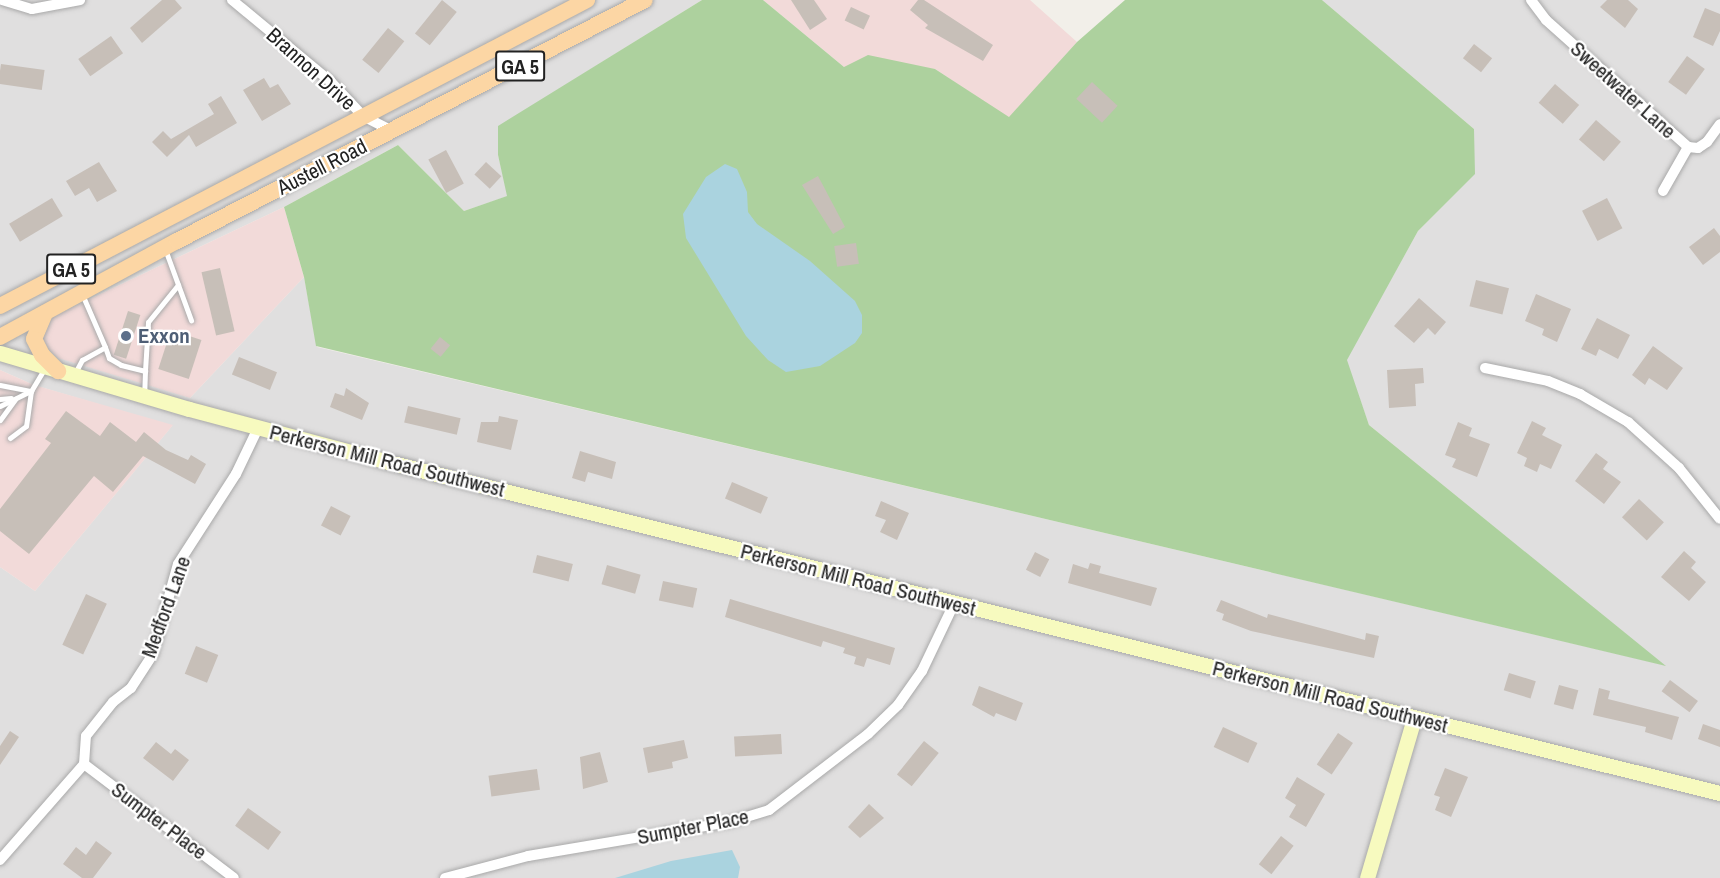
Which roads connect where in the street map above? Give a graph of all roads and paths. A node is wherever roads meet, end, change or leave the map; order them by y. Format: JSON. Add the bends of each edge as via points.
{"nodes":[{"id":1,"x":2,"y":0,"type":"edge"},
{"id":2,"x":80,"y":0,"type":"edge"},
{"id":3,"x":232,"y":0,"type":"edge"},
{"id":4,"x":587,"y":0,"type":"edge"},
{"id":5,"x":645,"y":0,"type":"edge"},
{"id":6,"x":1531,"y":0,"type":"edge"},
{"id":7,"x":363,"y":116,"type":"junction"},
{"id":8,"x":1720,"y":124,"type":"edge"},
{"id":9,"x":393,"y":131,"type":"junction"},
{"id":10,"x":1688,"y":147,"type":"junction"},
{"id":11,"x":1664,"y":191,"type":"dead end"},
{"id":12,"x":165,"y":248,"type":"junction"},
{"id":13,"x":178,"y":285,"type":"junction"},
{"id":14,"x":81,"y":293,"type":"junction"},
{"id":15,"x":0,"y":306,"type":"edge"},
{"id":16,"x":45,"y":313,"type":"junction"},
{"id":17,"x":191,"y":320,"type":"dead end"},
{"id":18,"x":0,"y":337,"type":"edge"},
{"id":19,"x":105,"y":347,"type":"junction"},
{"id":20,"x":0,"y":353,"type":"edge"},
{"id":21,"x":1485,"y":368,"type":"dead end"},
{"id":22,"x":59,"y":371,"type":"junction"},
{"id":23,"x":145,"y":371,"type":"junction"},
{"id":24,"x":0,"y":386,"type":"edge"},
{"id":25,"x":31,"y":391,"type":"junction"},
{"id":26,"x":144,"y":396,"type":"junction"},
{"id":27,"x":16,"y":398,"type":"junction"},
{"id":28,"x":0,"y":399,"type":"edge"},
{"id":29,"x":0,"y":406,"type":"edge"},
{"id":30,"x":0,"y":420,"type":"edge"},
{"id":31,"x":258,"y":428,"type":"junction"},
{"id":32,"x":10,"y":438,"type":"dead end"},
{"id":33,"x":1720,"y":519,"type":"edge"},
{"id":34,"x":954,"y":604,"type":"junction"},
{"id":35,"x":1414,"y":718,"type":"junction"},
{"id":36,"x":84,"y":764,"type":"junction"},
{"id":37,"x":1720,"y":793,"type":"edge"},
{"id":38,"x":0,"y":860,"type":"edge"},
{"id":39,"x":234,"y":878,"type":"edge"},
{"id":40,"x":445,"y":878,"type":"edge"},
{"id":41,"x":1367,"y":878,"type":"edge"}],
"edges":[{"from":1,"to":2,"type":"street","via":[[32,9]]},
{"from":3,"to":7,"type":"street","name":"Brannon Drive","via":[[331,82]]},
{"from":4,"to":7,"type":"main road","name":"Austell Road","number":"GA 5"},
{"from":5,"to":9,"type":"main road","name":"Austell Road","number":"GA 5"},
{"from":6,"to":10,"type":"street","name":"Sweetwater Lane","via":[[1546,20]]},
{"from":7,"to":9,"type":"street"},
{"from":7,"to":15,"type":"main road","name":"Austell Road","number":"GA 5"},
{"from":8,"to":10,"type":"street","name":"Sweetwater Lane","via":[[1698,148]]},
{"from":9,"to":12,"type":"main road","name":"Austell Road","number":"GA 5"},
{"from":10,"to":11,"type":"street"},
{"from":12,"to":13,"type":"lane"},
{"from":12,"to":14,"type":"main road","name":"Austell Road","number":"GA 5"},
{"from":13,"to":17,"type":"lane"},
{"from":13,"to":23,"type":"lane","via":[[148,322]]},
{"from":14,"to":16,"type":"main road","name":"Austell Road","number":"GA 5"},
{"from":14,"to":19,"type":"lane"},
{"from":16,"to":18,"type":"main road","name":"Austell Road","number":"GA 5"},
{"from":16,"to":22,"type":"main road","via":[[34,339],[42,355]]},
{"from":19,"to":22,"type":"lane"},
{"from":19,"to":23,"type":"lane","via":[[109,357],[121,365]]},
{"from":20,"to":22,"type":"street","name":"Perkerson Mill Road Southwest"},
{"from":21,"to":33,"type":"street","via":[[1548,381],[1580,394],[1628,422],[1679,468]]},
{"from":22,"to":25,"type":"lane"},
{"from":22,"to":26,"type":"street","name":"Perkerson Mill Road Southwest"},
{"from":23,"to":26,"type":"lane"},
{"from":24,"to":25,"type":"lane"},
{"from":25,"to":27,"type":"lane"},
{"from":25,"to":32,"type":"lane","via":[[26,426]]},
{"from":26,"to":31,"type":"street","name":"Perkerson Mill Road Southwest"},
{"from":27,"to":28,"type":"lane"},
{"from":27,"to":29,"type":"lane"},
{"from":27,"to":30,"type":"lane"},
{"from":31,"to":34,"type":"street","name":"Perkerson Mill Road Southwest"},
{"from":31,"to":36,"type":"street","name":"Medford Lane","via":[[236,474],[178,564],[153,654],[131,688],[113,702],[86,736]]},
{"from":34,"to":35,"type":"street","name":"Perkerson Mill Road Southwest"},
{"from":34,"to":40,"type":"street","name":"Sumpter Place","via":[[922,671],[898,705],[868,734],[769,810],[730,822],[528,856]]},
{"from":35,"to":37,"type":"street","name":"Perkerson Mill Road Southwest"},
{"from":35,"to":41,"type":"street"},
{"from":36,"to":38,"type":"street"},
{"from":36,"to":39,"type":"street","name":"Sumpter Place"}]}
